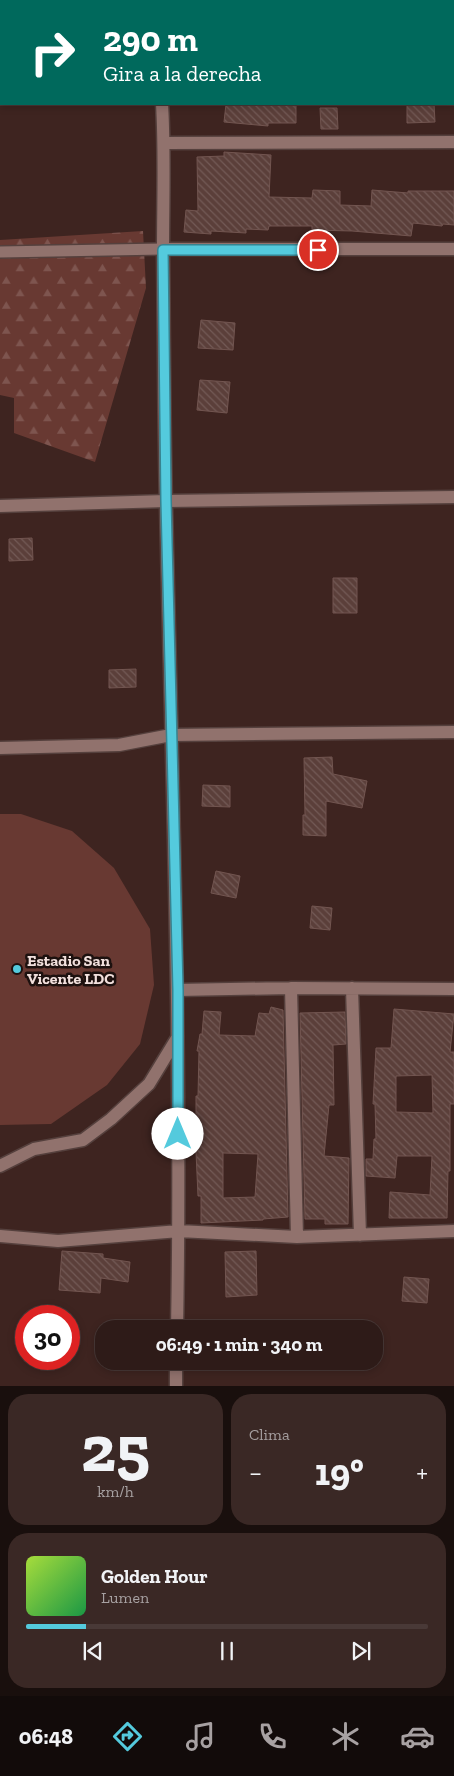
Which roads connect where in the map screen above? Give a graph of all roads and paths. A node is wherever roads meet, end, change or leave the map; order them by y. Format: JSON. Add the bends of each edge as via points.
{"nodes":[{"id":1,"x":162,"y":105,"type":"edge"},
{"id":2,"x":454,"y":142,"type":"edge"},
{"id":3,"x":164,"y":144,"type":"junction"},
{"id":4,"x":163,"y":250,"type":"junction"},
{"id":5,"x":454,"y":250,"type":"edge"},
{"id":6,"x":0,"y":252,"type":"edge"},
{"id":7,"x":454,"y":497,"type":"edge"},
{"id":8,"x":166,"y":501,"type":"junction"},
{"id":9,"x":0,"y":506,"type":"edge"},
{"id":10,"x":454,"y":732,"type":"edge"},
{"id":11,"x":172,"y":735,"type":"junction"},
{"id":12,"x":0,"y":748,"type":"edge"},
{"id":13,"x":291,"y":988,"type":"junction"},
{"id":14,"x":352,"y":988,"type":"junction"},
{"id":15,"x":454,"y":989,"type":"edge"},
{"id":16,"x":178,"y":990,"type":"junction"},
{"id":17,"x":177,"y":1038,"type":"junction"},
{"id":18,"x":0,"y":1166,"type":"edge"},
{"id":19,"x":179,"y":1231,"type":"junction"},
{"id":20,"x":454,"y":1231,"type":"edge"},
{"id":21,"x":360,"y":1234,"type":"junction"},
{"id":22,"x":0,"y":1236,"type":"edge"},
{"id":23,"x":297,"y":1237,"type":"junction"},
{"id":24,"x":177,"y":1320,"type":"edge"},
{"id":25,"x":176,"y":1370,"type":"edge"},
{"id":26,"x":176,"y":1386,"type":"edge"}],
"edges":[{"from":1,"to":3,"type":"street"},
{"from":2,"to":3,"type":"street"},
{"from":3,"to":4,"type":"street"},
{"from":4,"to":5,"type":"street"},
{"from":4,"to":6,"type":"lane"},
{"from":4,"to":8,"type":"street"},
{"from":7,"to":8,"type":"street"},
{"from":8,"to":9,"type":"street"},
{"from":8,"to":11,"type":"street"},
{"from":10,"to":11,"type":"street"},
{"from":11,"to":12,"type":"street","via":[[119,745]]},
{"from":11,"to":16,"type":"street"},
{"from":13,"to":14,"type":"street"},
{"from":13,"to":16,"type":"street"},
{"from":13,"to":23,"type":"street"},
{"from":14,"to":15,"type":"street"},
{"from":14,"to":21,"type":"street"},
{"from":16,"to":17,"type":"street"},
{"from":17,"to":18,"type":"street","via":[[149,1084],[97,1130],[83,1140],[34,1149]]},
{"from":17,"to":19,"type":"street"},
{"from":19,"to":22,"type":"street","via":[[58,1241]]},
{"from":19,"to":23,"type":"street"},
{"from":19,"to":24,"type":"street"},
{"from":20,"to":21,"type":"street"},
{"from":21,"to":23,"type":"street"},
{"from":25,"to":26,"type":"street"}]}
